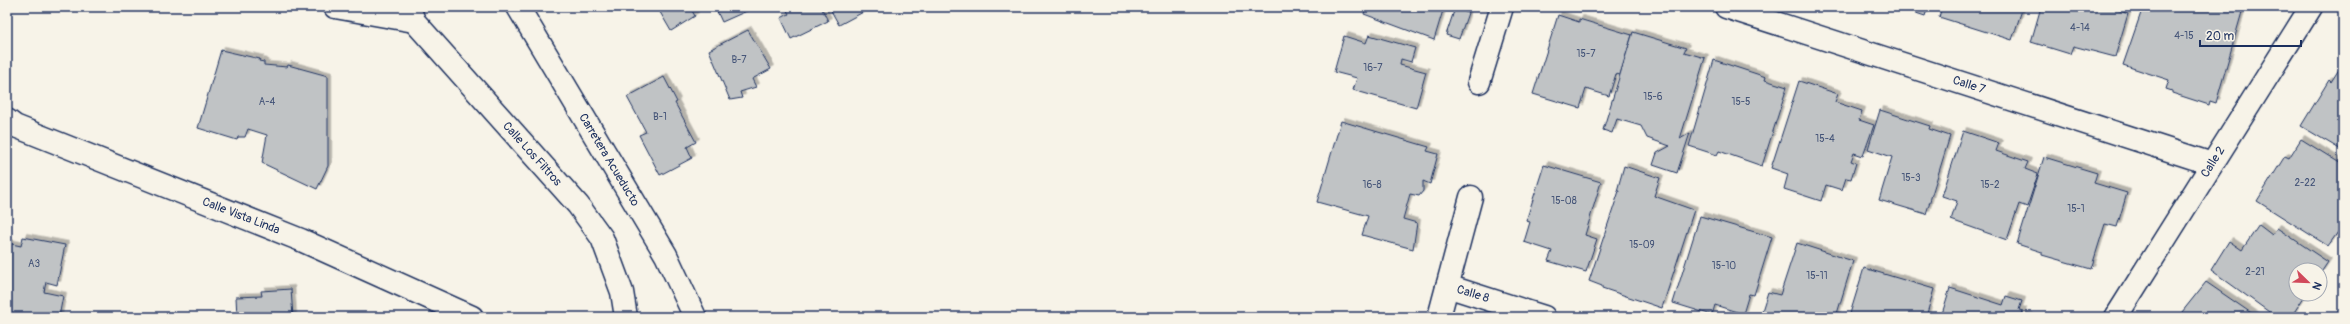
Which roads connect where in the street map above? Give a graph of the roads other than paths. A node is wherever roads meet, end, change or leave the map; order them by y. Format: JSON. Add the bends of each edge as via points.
{"nodes":[{"id":1,"x":335,"y":7,"type":"edge"},
{"id":2,"x":518,"y":7,"type":"edge"},
{"id":3,"x":1502,"y":7,"type":"edge"},
{"id":4,"x":1726,"y":7,"type":"edge"},
{"id":5,"x":2311,"y":7,"type":"edge"},
{"id":6,"x":412,"y":14,"type":"edge"},
{"id":7,"x":1479,"y":82,"type":"dead end"},
{"id":8,"x":7,"y":120,"type":"edge"},
{"id":9,"x":2212,"y":164,"type":"junction"},
{"id":10,"x":1471,"y":197,"type":"dead end"},
{"id":11,"x":1447,"y":286,"type":"junction"},
{"id":12,"x":472,"y":317,"type":"edge"},
{"id":13,"x":626,"y":317,"type":"edge"},
{"id":14,"x":695,"y":317,"type":"edge"},
{"id":15,"x":1439,"y":317,"type":"edge"},
{"id":16,"x":1544,"y":317,"type":"edge"},
{"id":17,"x":2116,"y":317,"type":"edge"}],
"edges":[{"from":1,"to":6,"type":"street"},
{"from":2,"to":14,"type":"street","name":"Carretera Acueducto","via":[[666,255]]},
{"from":3,"to":7,"type":"street"},
{"from":4,"to":9,"type":"street","name":"Calle 7"},
{"from":5,"to":9,"type":"street","name":"Calle 2"},
{"from":6,"to":13,"type":"street","name":"Calle Los Filtros","via":[[586,216],[602,238],[622,292]]},
{"from":8,"to":12,"type":"street","name":"Calle Vista Linda","via":[[15,126],[95,159],[301,240]]},
{"from":9,"to":17,"type":"street","name":"Calle 2"},
{"from":10,"to":11,"type":"street"},
{"from":11,"to":15,"type":"street"},
{"from":11,"to":16,"type":"street","name":"Calle 8"}]}
